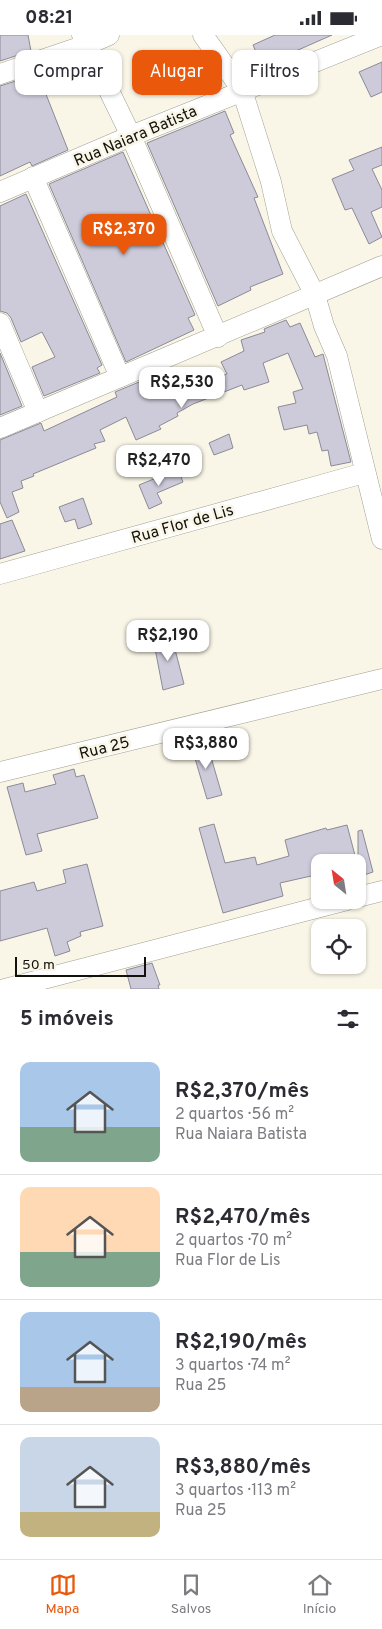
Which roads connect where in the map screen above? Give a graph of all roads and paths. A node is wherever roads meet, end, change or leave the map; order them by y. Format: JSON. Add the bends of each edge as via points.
{"nodes":[{"id":1,"x":109,"y":35,"type":"edge"},
{"id":2,"x":203,"y":35,"type":"edge"},
{"id":3,"x":382,"y":35,"type":"edge"},
{"id":4,"x":84,"y":40,"type":"edge"},
{"id":5,"x":318,"y":60,"type":"edge"},
{"id":6,"x":0,"y":73,"type":"edge"},
{"id":7,"x":232,"y":76,"type":"edge"},
{"id":8,"x":232,"y":94,"type":"edge"},
{"id":9,"x":244,"y":95,"type":"edge"},
{"id":10,"x":131,"y":136,"type":"junction"},
{"id":11,"x":33,"y":177,"type":"junction"},
{"id":12,"x":0,"y":192,"type":"edge"},
{"id":13,"x":382,"y":267,"type":"edge"},
{"id":14,"x":315,"y":295,"type":"junction"},
{"id":15,"x":0,"y":323,"type":"edge"},
{"id":16,"x":218,"y":337,"type":"junction"},
{"id":17,"x":120,"y":377,"type":"junction"},
{"id":18,"x":38,"y":412,"type":"junction"},
{"id":19,"x":0,"y":428,"type":"edge"},
{"id":20,"x":364,"y":473,"type":"junction"},
{"id":21,"x":377,"y":496,"type":"edge"},
{"id":22,"x":382,"y":539,"type":"edge"},
{"id":23,"x":0,"y":574,"type":"edge"},
{"id":24,"x":382,"y":679,"type":"edge"},
{"id":25,"x":0,"y":772,"type":"edge"},
{"id":26,"x":382,"y":891,"type":"edge"},
{"id":27,"x":366,"y":895,"type":"edge"},
{"id":28,"x":312,"y":909,"type":"edge"},
{"id":29,"x":5,"y":989,"type":"edge"}],
"edges":[{"from":1,"to":4,"type":"street"},
{"from":2,"to":7,"type":"street"},
{"from":3,"to":5,"type":"street","name":"Rua Naiara Batista"},
{"from":4,"to":6,"type":"street"},
{"from":4,"to":10,"type":"street"},
{"from":8,"to":10,"type":"street","name":"Rua Naiara Batista"},
{"from":9,"to":14,"type":"street","via":[[271,182],[282,231]]},
{"from":10,"to":11,"type":"street","name":"Rua Naiara Batista"},
{"from":10,"to":16,"type":"street"},
{"from":11,"to":12,"type":"street","name":"Rua Naiara Batista"},
{"from":11,"to":17,"type":"street"},
{"from":13,"to":14,"type":"street"},
{"from":14,"to":16,"type":"street"},
{"from":14,"to":20,"type":"street","via":[[337,356]]},
{"from":15,"to":18,"type":"street"},
{"from":16,"to":17,"type":"street"},
{"from":17,"to":18,"type":"street"},
{"from":18,"to":19,"type":"street"},
{"from":20,"to":21,"type":"street"},
{"from":20,"to":23,"type":"street","name":"Rua Flor de Lis"},
{"from":21,"to":22,"type":"street"},
{"from":24,"to":25,"type":"street","name":"Rua 25"},
{"from":26,"to":27,"type":"street"},
{"from":28,"to":29,"type":"street"}]}
